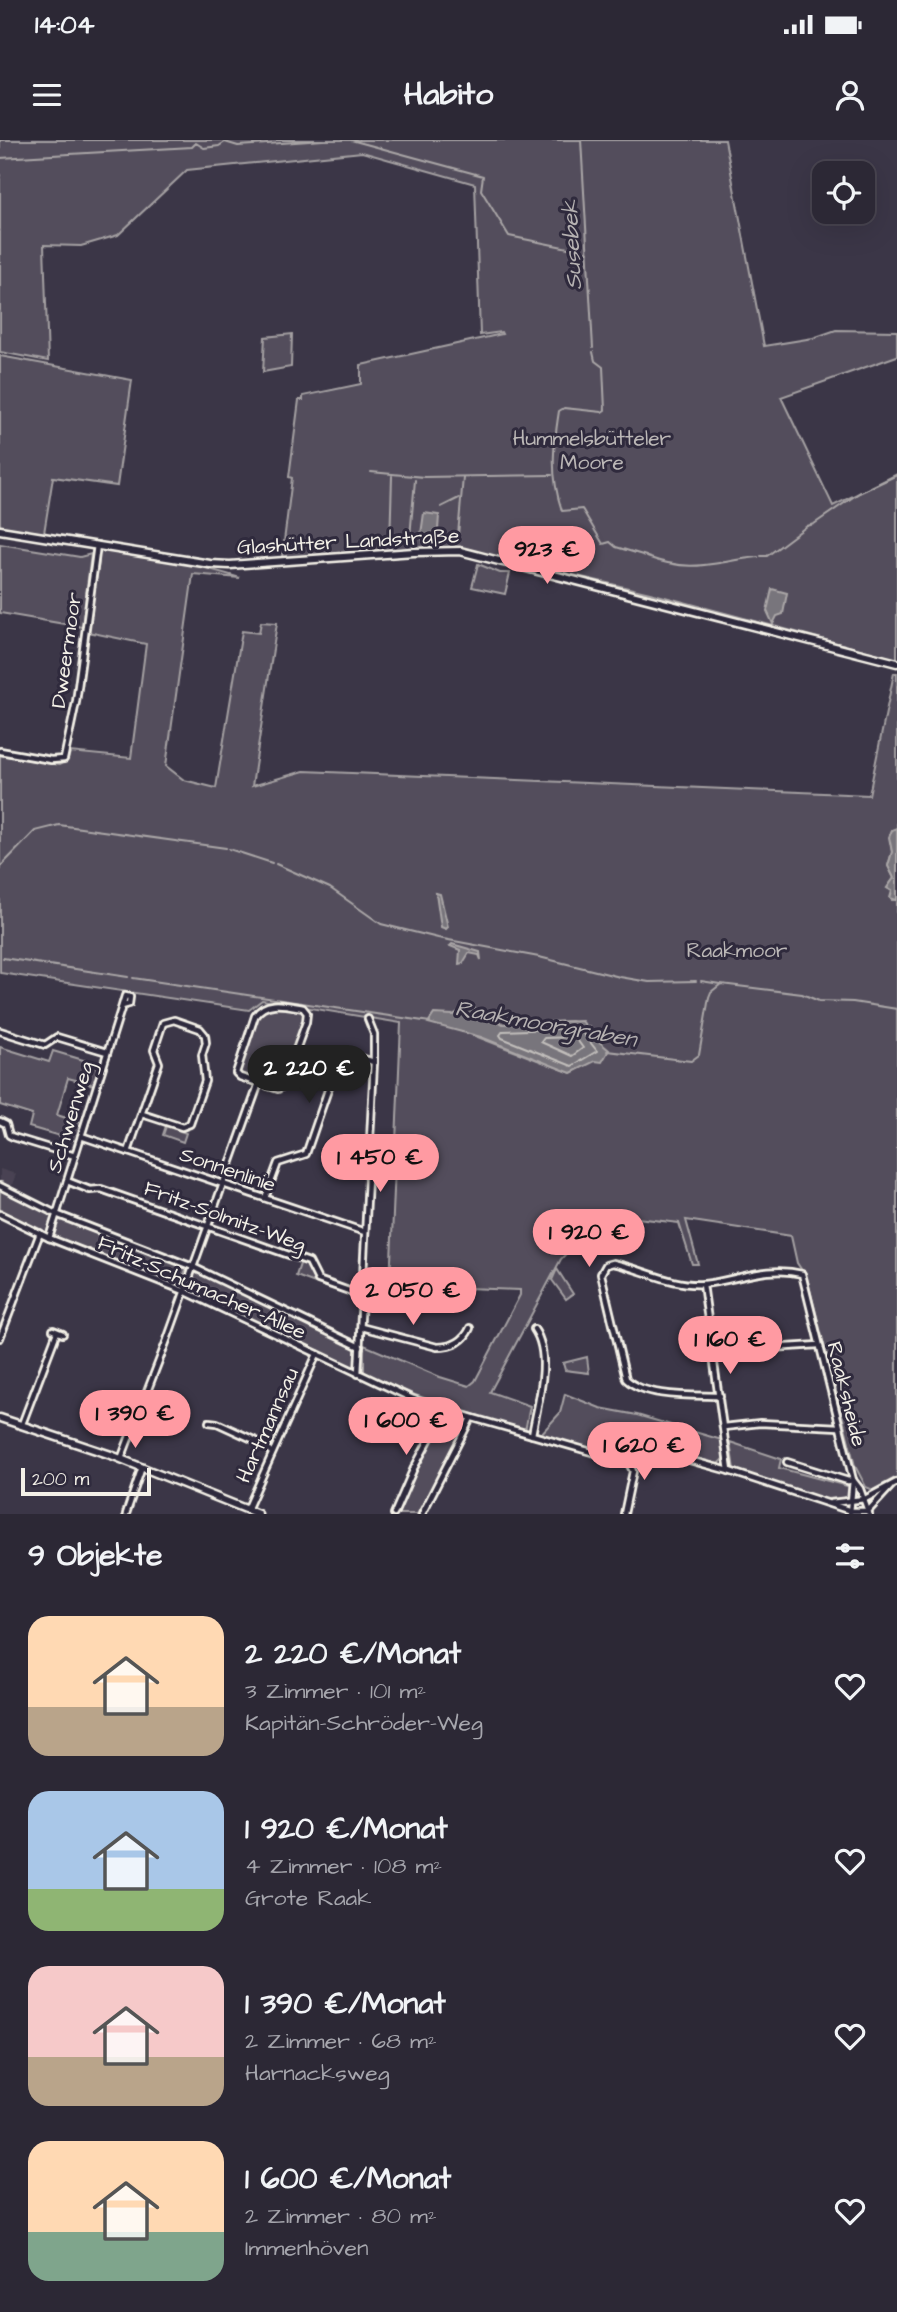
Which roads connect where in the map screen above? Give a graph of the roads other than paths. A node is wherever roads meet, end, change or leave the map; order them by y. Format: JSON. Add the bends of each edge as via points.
{"nodes":[{"id":1,"x":0,"y":530,"type":"edge"},
{"id":2,"x":97,"y":545,"type":"junction"},
{"id":3,"x":897,"y":663,"type":"edge"},
{"id":4,"x":0,"y":751,"type":"edge"},
{"id":5,"x":122,"y":1006,"type":"dead end"},
{"id":6,"x":368,"y":1018,"type":"dead end"},
{"id":7,"x":0,"y":1031,"type":"edge"},
{"id":8,"x":107,"y":1052,"type":"junction"},
{"id":9,"x":374,"y":1062,"type":"junction"},
{"id":10,"x":258,"y":1083,"type":"junction"},
{"id":11,"x":142,"y":1114,"type":"junction"},
{"id":12,"x":0,"y":1121,"type":"edge"},
{"id":13,"x":81,"y":1136,"type":"junction"},
{"id":14,"x":128,"y":1152,"type":"junction"},
{"id":15,"x":75,"y":1156,"type":"junction"},
{"id":16,"x":67,"y":1181,"type":"junction"},
{"id":17,"x":223,"y":1185,"type":"junction"},
{"id":18,"x":0,"y":1186,"type":"edge"},
{"id":19,"x":265,"y":1198,"type":"junction"},
{"id":20,"x":0,"y":1214,"type":"edge"},
{"id":21,"x":56,"y":1214,"type":"junction"},
{"id":22,"x":208,"y":1227,"type":"junction"},
{"id":23,"x":366,"y":1232,"type":"junction"},
{"id":24,"x":40,"y":1233,"type":"junction"},
{"id":25,"x":49,"y":1238,"type":"junction"},
{"id":26,"x":193,"y":1267,"type":"junction"},
{"id":27,"x":703,"y":1284,"type":"junction"},
{"id":28,"x":184,"y":1291,"type":"junction"},
{"id":29,"x":363,"y":1296,"type":"junction"},
{"id":30,"x":0,"y":1311,"type":"edge"},
{"id":31,"x":9,"y":1314,"type":"junction"},
{"id":32,"x":362,"y":1327,"type":"junction"},
{"id":33,"x":470,"y":1328,"type":"dead end"},
{"id":34,"x":534,"y":1329,"type":"dead end"},
{"id":35,"x":57,"y":1332,"type":"dead end"},
{"id":36,"x":0,"y":1338,"type":"edge"},
{"id":37,"x":819,"y":1345,"type":"junction"},
{"id":38,"x":360,"y":1347,"type":"junction"},
{"id":39,"x":317,"y":1354,"type":"junction"},
{"id":40,"x":714,"y":1356,"type":"junction"},
{"id":41,"x":358,"y":1374,"type":"junction"},
{"id":42,"x":720,"y":1396,"type":"junction"},
{"id":43,"x":445,"y":1410,"type":"junction"},
{"id":44,"x":0,"y":1418,"type":"edge"},
{"id":45,"x":471,"y":1418,"type":"junction"},
{"id":46,"x":209,"y":1422,"type":"dead end"},
{"id":47,"x":22,"y":1424,"type":"junction"},
{"id":48,"x":724,"y":1427,"type":"junction"},
{"id":49,"x":839,"y":1427,"type":"junction"},
{"id":50,"x":532,"y":1435,"type":"junction"},
{"id":51,"x":271,"y":1452,"type":"junction"},
{"id":52,"x":625,"y":1456,"type":"junction"},
{"id":53,"x":121,"y":1459,"type":"junction"},
{"id":54,"x":787,"y":1462,"type":"dead end"},
{"id":55,"x":142,"y":1467,"type":"junction"},
{"id":56,"x":729,"y":1471,"type":"junction"},
{"id":57,"x":853,"y":1480,"type":"junction"},
{"id":58,"x":895,"y":1483,"type":"edge"},
{"id":59,"x":830,"y":1503,"type":"junction"},
{"id":60,"x":855,"y":1506,"type":"edge"},
{"id":61,"x":247,"y":1510,"type":"junction"},
{"id":62,"x":869,"y":1512,"type":"edge"},
{"id":63,"x":126,"y":1514,"type":"edge"},
{"id":64,"x":258,"y":1514,"type":"edge"},
{"id":65,"x":394,"y":1514,"type":"edge"},
{"id":66,"x":422,"y":1514,"type":"edge"},
{"id":67,"x":624,"y":1514,"type":"edge"}],
"edges":[{"from":1,"to":2,"type":"street","name":"Glashütter Landstraße"},
{"from":2,"to":3,"type":"street","name":"Glashütter Landstraße","via":[[230,565],[460,551]]},
{"from":2,"to":4,"type":"street","name":"Dweermoor","via":[[64,759]]},
{"from":5,"to":8,"type":"street","name":"Schwenweg"},
{"from":6,"to":9,"type":"street","via":[[374,1034]]},
{"from":7,"to":8,"type":"street","via":[[45,1045],[57,1037]]},
{"from":8,"to":13,"type":"street","name":"Schwenweg"},
{"from":9,"to":19,"type":"street","via":[[341,1052],[306,1154],[278,1163]]},
{"from":9,"to":23,"type":"street"},
{"from":10,"to":10,"type":"street","via":[[278,1089],[284,1086],[306,1022],[303,1008],[271,1004],[255,1016],[236,1073]]},
{"from":10,"to":17,"type":"street"},
{"from":11,"to":11,"type":"street","via":[[159,1063],[154,1049],[163,1023],[174,1020],[200,1029],[206,1043],[202,1055],[205,1081],[190,1124],[182,1127]]},
{"from":11,"to":14,"type":"street"},
{"from":12,"to":15,"type":"street","via":[[13,1138]]},
{"from":13,"to":14,"type":"street","name":"Sonnenlinie"},
{"from":13,"to":15,"type":"street","name":"Schwenweg"},
{"from":14,"to":17,"type":"street","name":"Sonnenlinie"},
{"from":15,"to":16,"type":"street","name":"Schwenweg"},
{"from":16,"to":21,"type":"street","name":"Schwenweg"},
{"from":16,"to":22,"type":"street","name":"Fritz-Solmitz-Weg"},
{"from":17,"to":19,"type":"street","name":"Sonnenlinie"},
{"from":17,"to":22,"type":"street"},
{"from":18,"to":21,"type":"street","name":"Fritz-Schumacher-Allee"},
{"from":19,"to":23,"type":"street","name":"Sonnenlinie"},
{"from":20,"to":24,"type":"street","name":"Fritz-Schumacher-Allee"},
{"from":21,"to":25,"type":"street","name":"Schwenweg"},
{"from":21,"to":26,"type":"street","name":"Fritz-Schumacher-Allee"},
{"from":22,"to":26,"type":"street"},
{"from":22,"to":29,"type":"street","name":"Fritz-Solmitz-Weg","via":[[309,1262],[318,1280]]},
{"from":23,"to":29,"type":"street"},
{"from":24,"to":25,"type":"street","name":"Fritz-Schumacher-Allee"},
{"from":24,"to":31,"type":"street"},
{"from":25,"to":28,"type":"street","name":"Fritz-Schumacher-Allee"},
{"from":26,"to":28,"type":"street"},
{"from":26,"to":38,"type":"street","name":"Fritz-Schumacher-Allee"},
{"from":27,"to":37,"type":"street","name":"Raaksheide","via":[[762,1272],[803,1273]]},
{"from":27,"to":40,"type":"street"},
{"from":27,"to":42,"type":"street","via":[[613,1263],[601,1274],[626,1379],[645,1390]]},
{"from":28,"to":39,"type":"street","name":"Fritz-Schumacher-Allee"},
{"from":28,"to":53,"type":"street"},
{"from":29,"to":32,"type":"street"},
{"from":30,"to":31,"type":"street"},
{"from":31,"to":36,"type":"street"},
{"from":32,"to":33,"type":"street","via":[[437,1347],[459,1341]]},
{"from":32,"to":38,"type":"street"},
{"from":34,"to":50,"type":"street","via":[[544,1371]]},
{"from":35,"to":47,"type":"street"},
{"from":37,"to":40,"type":"street","via":[[737,1350]]},
{"from":37,"to":49,"type":"street","name":"Raaksheide"},
{"from":38,"to":41,"type":"street"},
{"from":39,"to":41,"type":"street","name":"Fritz-Schumacher-Allee"},
{"from":39,"to":51,"type":"street","name":"Hartmannsau"},
{"from":40,"to":42,"type":"street"},
{"from":41,"to":43,"type":"street","name":"Fritz-Schumacher-Allee"},
{"from":42,"to":48,"type":"street"},
{"from":43,"to":45,"type":"street","name":"Fritz-Schumacher-Allee"},
{"from":43,"to":65,"type":"street"},
{"from":44,"to":47,"type":"street"},
{"from":45,"to":50,"type":"street","name":"Fritz-Schumacher-Allee"},
{"from":45,"to":66,"type":"street"},
{"from":46,"to":51,"type":"street","via":[[263,1444]]},
{"from":47,"to":53,"type":"street"},
{"from":48,"to":49,"type":"street","via":[[760,1423]]},
{"from":48,"to":56,"type":"street"},
{"from":49,"to":57,"type":"street","name":"Raaksheide"},
{"from":50,"to":52,"type":"street","name":"Fritz-Schumacher-Allee","via":[[616,1459]]},
{"from":51,"to":61,"type":"street","name":"Hartmannsau"},
{"from":52,"to":56,"type":"street","name":"Fritz-Schumacher-Allee","via":[[642,1447]]},
{"from":52,"to":67,"type":"street","via":[[634,1471]]},
{"from":53,"to":55,"type":"street"},
{"from":54,"to":57,"type":"street"},
{"from":55,"to":61,"type":"street"},
{"from":55,"to":63,"type":"street"},
{"from":56,"to":59,"type":"street","name":"Fritz-Schumacher-Allee"},
{"from":57,"to":60,"type":"street","name":"Raaksheide"},
{"from":57,"to":60,"type":"street","name":"Raaksheide"},
{"from":58,"to":60,"type":"street"},
{"from":58,"to":62,"type":"street"},
{"from":59,"to":60,"type":"street","name":"Fritz-Schumacher-Allee"},
{"from":59,"to":60,"type":"street","name":"Fritz-Schumacher-Allee"},
{"from":60,"to":62,"type":"street","name":"Fritz-Schumacher-Allee"},
{"from":60,"to":62,"type":"street","name":"Raaksheide"},
{"from":61,"to":64,"type":"street"}]}
